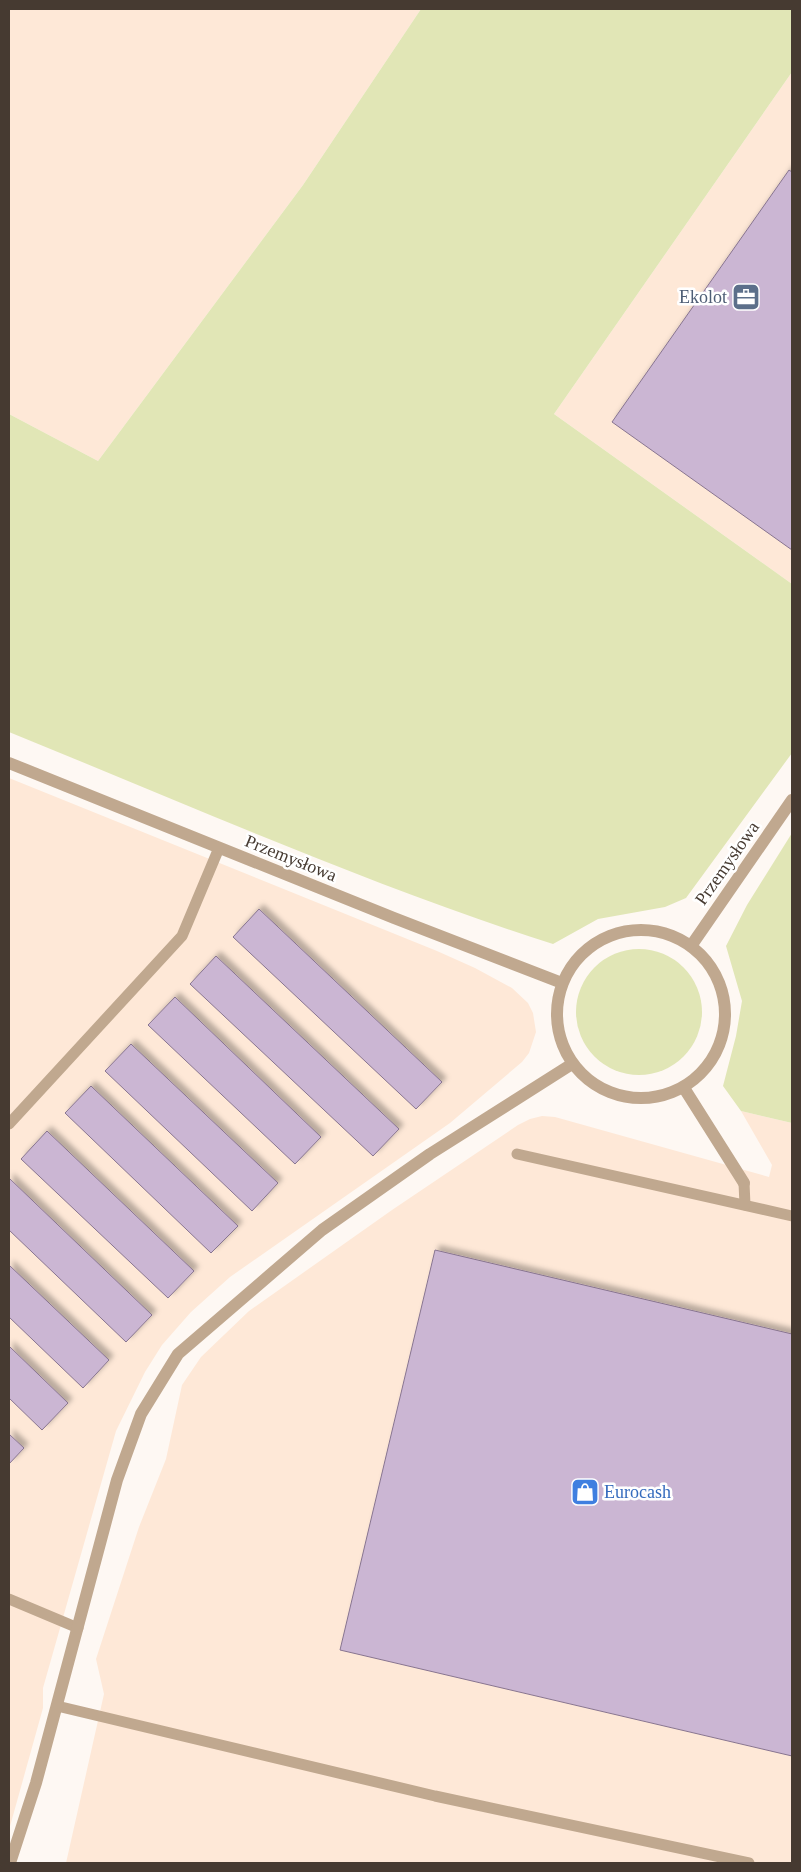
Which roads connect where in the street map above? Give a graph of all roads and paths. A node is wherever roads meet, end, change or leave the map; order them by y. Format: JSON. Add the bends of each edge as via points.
{"nodes":[{"id":1,"x":9,"y":763,"type":"edge"},
{"id":2,"x":792,"y":800,"type":"edge"},
{"id":3,"x":219,"y":848,"type":"junction"},
{"id":4,"x":691,"y":946,"type":"junction"},
{"id":5,"x":562,"y":983,"type":"junction"},
{"id":6,"x":572,"y":1064,"type":"junction"},
{"id":7,"x":684,"y":1088,"type":"junction"},
{"id":8,"x":9,"y":1124,"type":"edge"},
{"id":9,"x":517,"y":1154,"type":"dead end"},
{"id":10,"x":744,"y":1182,"type":"joint"},
{"id":11,"x":745,"y":1205,"type":"junction"},
{"id":12,"x":792,"y":1216,"type":"edge"},
{"id":13,"x":9,"y":1600,"type":"edge"},
{"id":14,"x":78,"y":1628,"type":"junction"},
{"id":15,"x":57,"y":1706,"type":"junction"},
{"id":16,"x":10,"y":1863,"type":"edge"},
{"id":17,"x":749,"y":1863,"type":"edge"}],
"edges":[{"from":1,"to":3,"type":"street","name":"Przemysłowa"},
{"from":2,"to":4,"type":"street","name":"Przemysłowa"},
{"from":3,"to":5,"type":"street","name":"Przemysłowa"},
{"from":3,"to":8,"type":"lane","via":[[182,936]]},
{"from":4,"to":5,"type":"street","via":[[668,934],[643,930],[618,933],[594,944],[575,960]]},
{"from":4,"to":7,"type":"street","via":[[711,966],[723,991],[726,1019],[720,1046],[705,1070]]},
{"from":5,"to":6,"type":"street","via":[[556,1010],[559,1038]]},
{"from":6,"to":7,"type":"street","via":[[589,1082],[611,1094],[636,1099],[660,1097]]},
{"from":6,"to":14,"type":"street","via":[[430,1154],[322,1230],[178,1354],[141,1414],[118,1480]]},
{"from":7,"to":10,"type":"street"},
{"from":9,"to":11,"type":"lane"},
{"from":10,"to":11,"type":"lane"},
{"from":11,"to":12,"type":"lane"},
{"from":13,"to":14,"type":"lane"},
{"from":14,"to":15,"type":"street"},
{"from":15,"to":16,"type":"street"},
{"from":15,"to":17,"type":"lane","via":[[435,1796]]}]}
